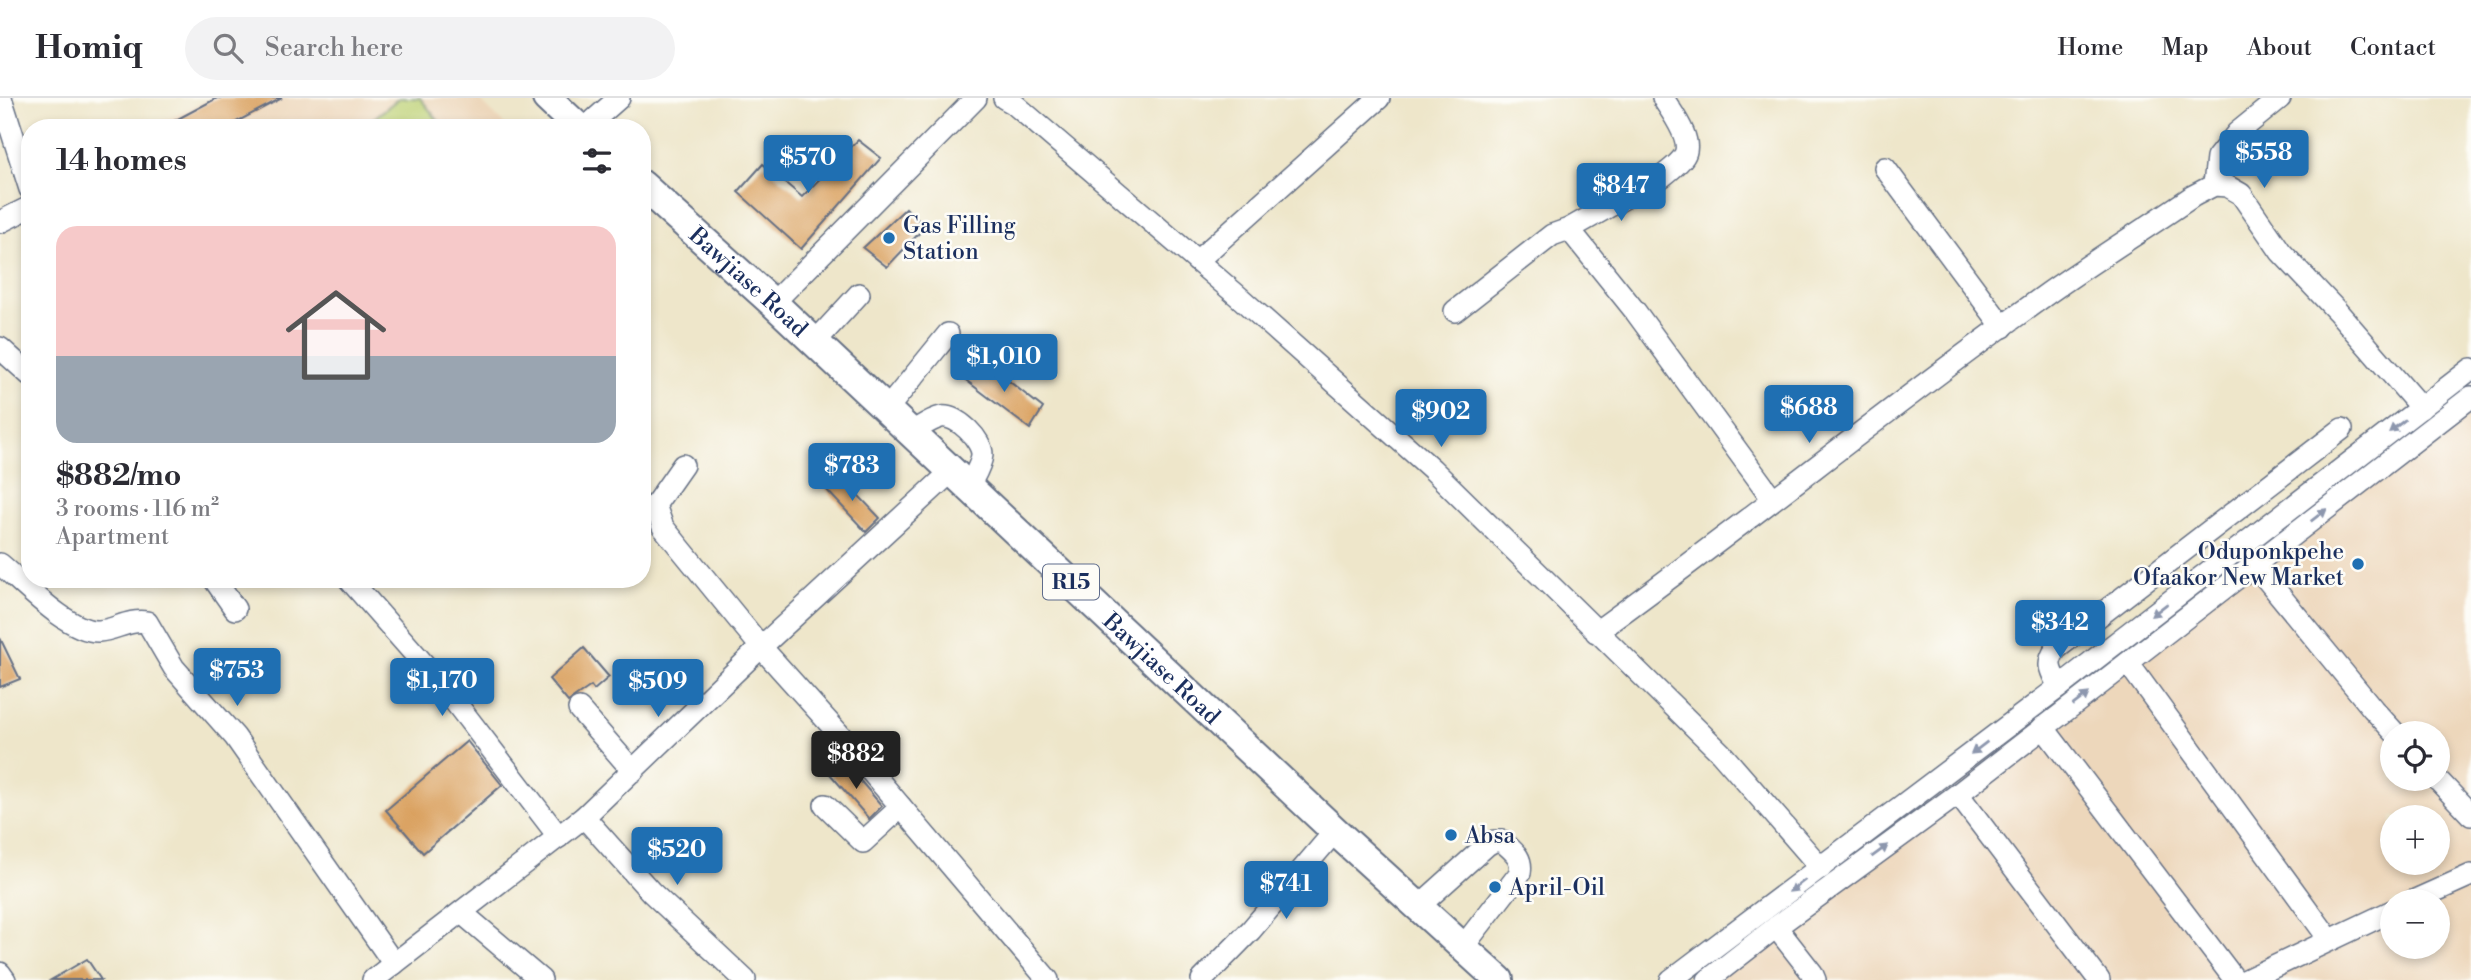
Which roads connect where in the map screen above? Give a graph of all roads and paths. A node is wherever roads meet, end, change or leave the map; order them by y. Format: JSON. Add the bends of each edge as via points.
{"nodes":[{"id":1,"x":1,"y":98,"type":"edge"},
{"id":2,"x":547,"y":98,"type":"edge"},
{"id":3,"x":619,"y":98,"type":"edge"},
{"id":4,"x":976,"y":98,"type":"edge"},
{"id":5,"x":1004,"y":98,"type":"edge"},
{"id":6,"x":1379,"y":98,"type":"edge"},
{"id":7,"x":1663,"y":98,"type":"edge"},
{"id":8,"x":2280,"y":98,"type":"edge"},
{"id":9,"x":569,"y":119,"type":"edge"},
{"id":10,"x":595,"y":119,"type":"edge"},
{"id":11,"x":21,"y":161,"type":"edge"},
{"id":12,"x":1885,"y":168,"type":"dead end"},
{"id":13,"x":2214,"y":185,"type":"junction"},
{"id":14,"x":651,"y":193,"type":"edge"},
{"id":15,"x":21,"y":212,"type":"edge"},
{"id":16,"x":0,"y":222,"type":"edge"},
{"id":17,"x":1569,"y":229,"type":"junction"},
{"id":18,"x":1197,"y":261,"type":"junction"},
{"id":19,"x":859,"y":294,"type":"dead end"},
{"id":20,"x":773,"y":303,"type":"junction"},
{"id":21,"x":1455,"y":311,"type":"dead end"},
{"id":22,"x":2003,"y":327,"type":"junction"},
{"id":23,"x":948,"y":334,"type":"dead end"},
{"id":24,"x":815,"y":342,"type":"junction"},
{"id":25,"x":0,"y":348,"type":"edge"},
{"id":26,"x":21,"y":367,"type":"edge"},
{"id":27,"x":2471,"y":369,"type":"edge"},
{"id":28,"x":2471,"y":397,"type":"edge"},
{"id":29,"x":2421,"y":408,"type":"junction"},
{"id":30,"x":887,"y":409,"type":"junction"},
{"id":31,"x":2342,"y":429,"type":"dead end"},
{"id":32,"x":912,"y":432,"type":"junction"},
{"id":33,"x":683,"y":465,"type":"dead end"},
{"id":34,"x":961,"y":478,"type":"junction"},
{"id":35,"x":1772,"y":498,"type":"junction"},
{"id":36,"x":0,"y":564,"type":"edge"},
{"id":37,"x":2255,"y":565,"type":"junction"},
{"id":38,"x":21,"y":582,"type":"edge"},
{"id":39,"x":29,"y":588,"type":"edge"},
{"id":40,"x":221,"y":588,"type":"edge"},
{"id":41,"x":357,"y":588,"type":"edge"},
{"id":42,"x":235,"y":608,"type":"dead end"},
{"id":43,"x":1596,"y":632,"type":"junction"},
{"id":44,"x":761,"y":648,"type":"junction"},
{"id":45,"x":2128,"y":663,"type":"junction"},
{"id":46,"x":2059,"y":687,"type":"junction"},
{"id":47,"x":579,"y":709,"type":"dead end"},
{"id":48,"x":2384,"y":721,"type":"edge"},
{"id":49,"x":2043,"y":727,"type":"junction"},
{"id":50,"x":634,"y":771,"type":"junction"},
{"id":51,"x":2448,"y":791,"type":"edge"},
{"id":52,"x":1958,"y":794,"type":"junction"},
{"id":53,"x":825,"y":804,"type":"dead end"},
{"id":54,"x":901,"y":807,"type":"junction"},
{"id":55,"x":2471,"y":815,"type":"edge"},
{"id":56,"x":584,"y":817,"type":"junction"},
{"id":57,"x":1335,"y":831,"type":"junction"},
{"id":58,"x":559,"y":837,"type":"junction"},
{"id":59,"x":1821,"y":868,"type":"junction"},
{"id":60,"x":2471,"y":875,"type":"edge"},
{"id":61,"x":2440,"y":889,"type":"edge"},
{"id":62,"x":1418,"y":907,"type":"junction"},
{"id":63,"x":462,"y":913,"type":"junction"},
{"id":64,"x":2380,"y":916,"type":"edge"},
{"id":65,"x":1776,"y":927,"type":"junction"},
{"id":66,"x":2329,"y":939,"type":"junction"},
{"id":67,"x":1462,"y":948,"type":"junction"},
{"id":68,"x":394,"y":964,"type":"junction"},
{"id":69,"x":0,"y":973,"type":"edge"},
{"id":70,"x":5,"y":980,"type":"edge"},
{"id":71,"x":373,"y":980,"type":"edge"},
{"id":72,"x":541,"y":980,"type":"edge"},
{"id":73,"x":745,"y":980,"type":"edge"},
{"id":74,"x":1048,"y":980,"type":"edge"},
{"id":75,"x":1202,"y":980,"type":"edge"},
{"id":76,"x":1499,"y":980,"type":"edge"},
{"id":77,"x":1671,"y":980,"type":"edge"},
{"id":78,"x":1708,"y":980,"type":"edge"},
{"id":79,"x":1815,"y":980,"type":"edge"},
{"id":80,"x":2099,"y":980,"type":"edge"},
{"id":81,"x":2235,"y":980,"type":"edge"},
{"id":82,"x":2246,"y":980,"type":"edge"}],
"edges":[{"from":1,"to":11,"type":"street"},
{"from":2,"to":9,"type":"main road"},
{"from":3,"to":10,"type":"street"},
{"from":4,"to":20,"type":"street"},
{"from":5,"to":18,"type":"street"},
{"from":6,"to":18,"type":"street"},
{"from":7,"to":17,"type":"street","via":[[1687,142],[1686,154],[1662,176]]},
{"from":8,"to":13,"type":"street","via":[[2237,133],[2217,158]]},
{"from":12,"to":22,"type":"street"},
{"from":13,"to":22,"type":"street"},
{"from":13,"to":29,"type":"street","via":[[2241,194],[2281,252]]},
{"from":14,"to":20,"type":"main road","name":"Bawjiase Road","number":"R15"},
{"from":15,"to":16,"type":"street"},
{"from":17,"to":21,"type":"street","via":[[1552,235]]},
{"from":17,"to":35,"type":"street"},
{"from":18,"to":43,"type":"street","via":[[1433,469]]},
{"from":19,"to":24,"type":"street"},
{"from":20,"to":24,"type":"main road","name":"Bawjiase Road","number":"R15"},
{"from":22,"to":35,"type":"street"},
{"from":23,"to":30,"type":"street"},
{"from":24,"to":30,"type":"main road","name":"Bawjiase Road","number":"R15"},
{"from":25,"to":26,"type":"street"},
{"from":27,"to":29,"type":"street"},
{"from":37,"to":28,"type":"street","one_way":true},
{"from":29,"to":46,"type":"street","one_way":true},
{"from":30,"to":32,"type":"main road","name":"Bawjiase Road","number":"R15"},
{"from":31,"to":46,"type":"street","via":[[2056,649],[2049,659]]},
{"from":32,"to":34,"type":"main road","name":"Bawjiase Road","number":"R15"},
{"from":32,"to":34,"type":"street","via":[[942,417],[961,425],[982,452],[980,464]]},
{"from":33,"to":44,"type":"street","via":[[655,505],[657,516]]},
{"from":34,"to":44,"type":"street"},
{"from":34,"to":57,"type":"main road","name":"Bawjiase Road","number":"R15"},
{"from":35,"to":43,"type":"street"},
{"from":36,"to":38,"type":"street"},
{"from":37,"to":45,"type":"street"},
{"from":37,"to":48,"type":"street"},
{"from":39,"to":68,"type":"street","via":[[84,628],[99,631],[135,620],[147,622],[174,668],[235,737]]},
{"from":40,"to":42,"type":"street"},
{"from":41,"to":58,"type":"street","via":[[442,685]]},
{"from":43,"to":59,"type":"street","via":[[1721,753]]},
{"from":44,"to":50,"type":"street"},
{"from":44,"to":54,"type":"street"},
{"from":49,"to":45,"type":"street","one_way":true},
{"from":45,"to":66,"type":"street"},
{"from":46,"to":59,"type":"street","one_way":true},
{"from":47,"to":50,"type":"street"},
{"from":49,"to":52,"type":"street"},
{"from":49,"to":81,"type":"street"},
{"from":50,"to":56,"type":"street"},
{"from":51,"to":55,"type":"street"},
{"from":65,"to":52,"type":"street","one_way":true},
{"from":52,"to":80,"type":"street"},
{"from":53,"to":54,"type":"street","via":[[863,842]]},
{"from":54,"to":74,"type":"street"},
{"from":56,"to":58,"type":"street"},
{"from":56,"to":73,"type":"street","via":[[651,892]]},
{"from":57,"to":62,"type":"main road","name":"Bawjiase Road","number":"R15"},
{"from":57,"to":75,"type":"street"},
{"from":58,"to":63,"type":"street"},
{"from":59,"to":77,"type":"street","one_way":true},
{"from":60,"to":61,"type":"street"},
{"from":62,"to":67,"type":"main road","name":"Bawjiase Road","number":"R15"},
{"from":62,"to":67,"type":"street","via":[[1486,845],[1502,841],[1518,856],[1520,873]]},
{"from":63,"to":68,"type":"street"},
{"from":63,"to":72,"type":"street"},
{"from":64,"to":66,"type":"street"},
{"from":65,"to":78,"type":"street"},
{"from":65,"to":79,"type":"street"},
{"from":66,"to":82,"type":"street"},
{"from":67,"to":76,"type":"main road","name":"Bawjiase Road","number":"R15"},
{"from":68,"to":71,"type":"street"},
{"from":69,"to":70,"type":"street"}]}
